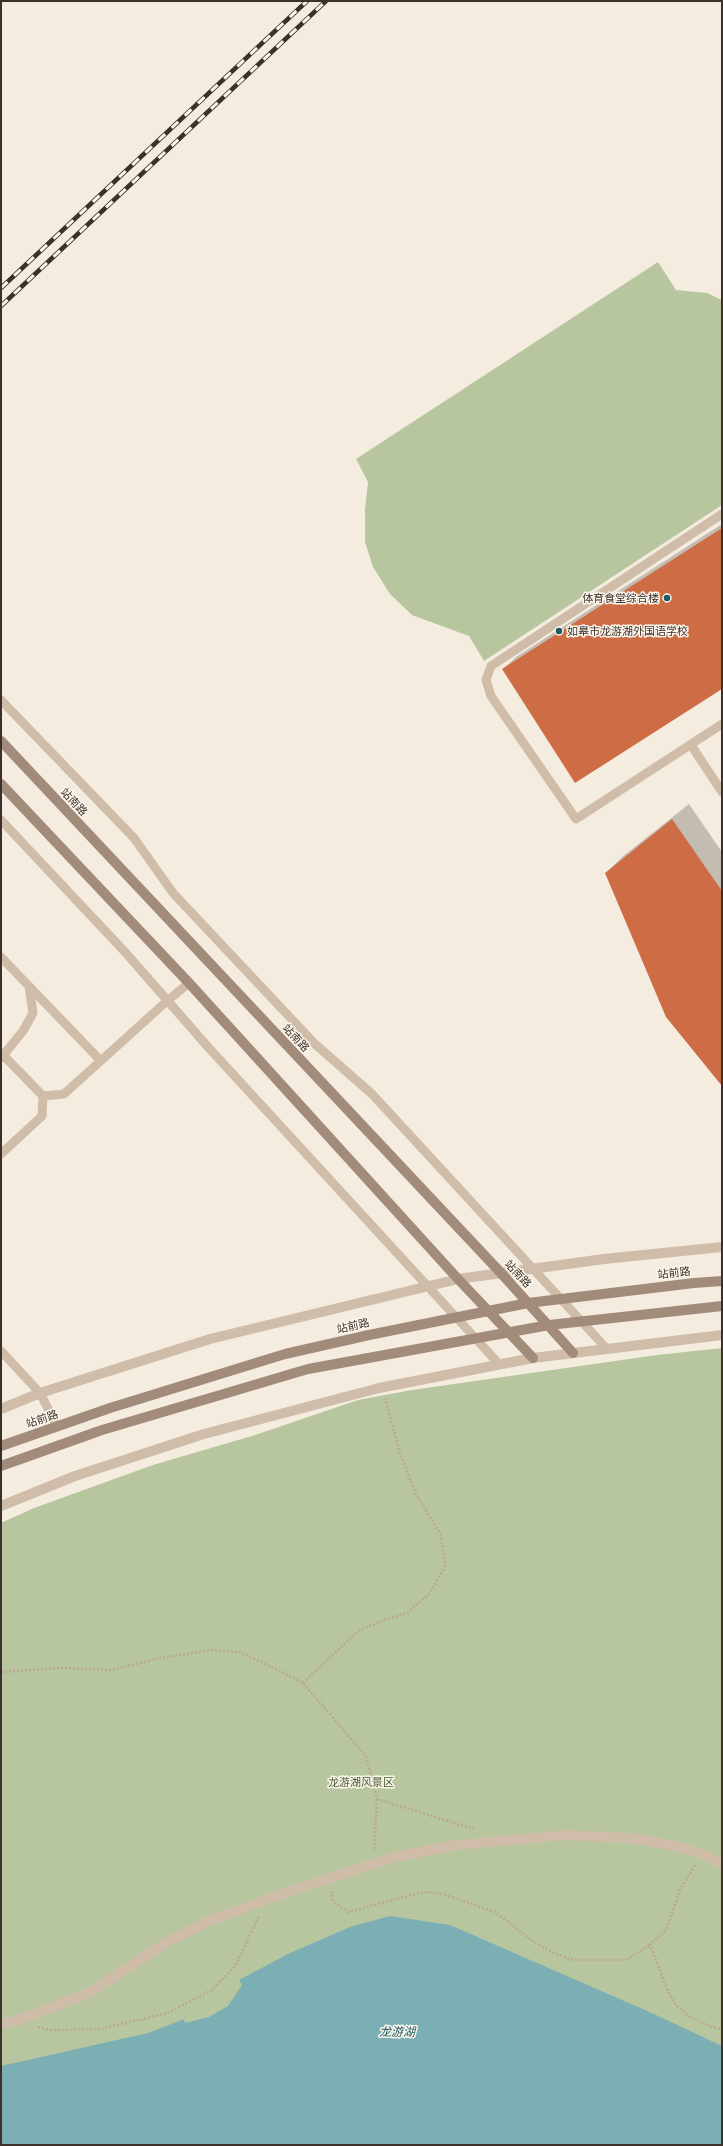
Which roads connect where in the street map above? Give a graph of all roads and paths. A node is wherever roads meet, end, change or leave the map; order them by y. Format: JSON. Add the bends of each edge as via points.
{"nodes":[{"id":1,"x":722,"y":514,"type":"edge"},
{"id":2,"x":1,"y":700,"type":"edge"},
{"id":3,"x":722,"y":724,"type":"edge"},
{"id":4,"x":1,"y":741,"type":"edge"},
{"id":5,"x":691,"y":744,"type":"junction"},
{"id":6,"x":1,"y":784,"type":"edge"},
{"id":7,"x":722,"y":792,"type":"edge"},
{"id":8,"x":1,"y":820,"type":"edge"},
{"id":9,"x":1,"y":957,"type":"edge"},
{"id":10,"x":189,"y":983,"type":"junction"},
{"id":11,"x":28,"y":986,"type":"junction"},
{"id":12,"x":167,"y":1001,"type":"junction"},
{"id":13,"x":2,"y":1057,"type":"edge"},
{"id":14,"x":100,"y":1060,"type":"junction"},
{"id":15,"x":44,"y":1096,"type":"junction"},
{"id":16,"x":1,"y":1154,"type":"edge"},
{"id":17,"x":722,"y":1247,"type":"edge"},
{"id":18,"x":535,"y":1269,"type":"junction"},
{"id":19,"x":501,"y":1274,"type":"junction"},
{"id":20,"x":458,"y":1279,"type":"junction"},
{"id":21,"x":722,"y":1281,"type":"edge"},
{"id":22,"x":427,"y":1287,"type":"junction"},
{"id":23,"x":562,"y":1299,"type":"junction"},
{"id":24,"x":528,"y":1303,"type":"junction"},
{"id":25,"x":722,"y":1306,"type":"edge"},
{"id":26,"x":487,"y":1310,"type":"junction"},
{"id":27,"x":455,"y":1317,"type":"junction"},
{"id":28,"x":582,"y":1321,"type":"junction"},
{"id":29,"x":549,"y":1325,"type":"junction"},
{"id":30,"x":509,"y":1332,"type":"junction"},
{"id":31,"x":722,"y":1335,"type":"edge"},
{"id":32,"x":475,"y":1338,"type":"junction"},
{"id":33,"x":606,"y":1348,"type":"junction"},
{"id":34,"x":1,"y":1351,"type":"edge"},
{"id":35,"x":573,"y":1353,"type":"junction"},
{"id":36,"x":533,"y":1358,"type":"junction"},
{"id":37,"x":499,"y":1364,"type":"junction"},
{"id":38,"x":379,"y":1388,"type":"junction"},
{"id":39,"x":40,"y":1393,"type":"junction"},
{"id":40,"x":1,"y":1409,"type":"edge"},
{"id":41,"x":57,"y":1426,"type":"junction"},
{"id":42,"x":1,"y":1446,"type":"edge"},
{"id":43,"x":1,"y":1466,"type":"edge"},
{"id":44,"x":1,"y":1506,"type":"edge"},
{"id":45,"x":1,"y":1672,"type":"edge"},
{"id":46,"x":303,"y":1683,"type":"junction"},
{"id":47,"x":377,"y":1799,"type":"junction"},
{"id":48,"x":475,"y":1829,"type":"dead end"},
{"id":49,"x":702,"y":1854,"type":"junction"},
{"id":50,"x":373,"y":1864,"type":"junction"},
{"id":51,"x":722,"y":1864,"type":"edge"},
{"id":52,"x":329,"y":1878,"type":"junction"},
{"id":53,"x":268,"y":1899,"type":"junction"},
{"id":54,"x":650,"y":1945,"type":"junction"},
{"id":55,"x":16,"y":2021,"type":"junction"},
{"id":56,"x":1,"y":2024,"type":"edge"},
{"id":57,"x":722,"y":2029,"type":"edge"}],
"edges":[{"from":1,"to":5,"type":"lane","via":[[491,666],[486,680],[491,696],[576,819]]},
{"from":2,"to":18,"type":"lane","via":[[134,838],[173,892],[309,1038],[372,1094]]},
{"from":3,"to":5,"type":"lane"},
{"from":4,"to":19,"type":"street","name":"站南路"},
{"from":5,"to":7,"type":"lane"},
{"from":6,"to":10,"type":"street"},
{"from":8,"to":12,"type":"lane","via":[[125,952]]},
{"from":9,"to":11,"type":"lane"},
{"from":10,"to":12,"type":"lane"},
{"from":10,"to":20,"type":"street"},
{"from":11,"to":13,"type":"lane","via":[[33,1013],[23,1031]]},
{"from":11,"to":14,"type":"lane"},
{"from":12,"to":14,"type":"lane"},
{"from":12,"to":22,"type":"lane"},
{"from":13,"to":15,"type":"lane"},
{"from":14,"to":15,"type":"lane","via":[[64,1094]]},
{"from":15,"to":16,"type":"lane","via":[[42,1116]]},
{"from":17,"to":18,"type":"street"},
{"from":18,"to":19,"type":"street"},
{"from":18,"to":23,"type":"lane"},
{"from":19,"to":20,"type":"street"},
{"from":19,"to":24,"type":"street","name":"站南路"},
{"from":20,"to":22,"type":"street"},
{"from":20,"to":26,"type":"street"},
{"from":21,"to":23,"type":"street","name":"站前路"},
{"from":22,"to":27,"type":"lane"},
{"from":22,"to":39,"type":"street","via":[[210,1339]]},
{"from":23,"to":24,"type":"street","name":"站前路"},
{"from":23,"to":28,"type":"lane"},
{"from":24,"to":26,"type":"street","name":"站前路"},
{"from":24,"to":29,"type":"street","name":"站南路"},
{"from":25,"to":28,"type":"street"},
{"from":26,"to":27,"type":"street","name":"站前路"},
{"from":26,"to":30,"type":"street"},
{"from":27,"to":32,"type":"lane"},
{"from":27,"to":41,"type":"street","name":"站前路","via":[[285,1354]]},
{"from":28,"to":29,"type":"street"},
{"from":28,"to":33,"type":"lane"},
{"from":29,"to":30,"type":"street"},
{"from":29,"to":35,"type":"street","name":"站南路"},
{"from":30,"to":32,"type":"street"},
{"from":30,"to":36,"type":"street"},
{"from":31,"to":33,"type":"street"},
{"from":32,"to":37,"type":"lane"},
{"from":32,"to":43,"type":"street","via":[[308,1369],[102,1430]]},
{"from":33,"to":35,"type":"street"},
{"from":34,"to":39,"type":"lane"},
{"from":35,"to":36,"type":"street"},
{"from":36,"to":37,"type":"street"},
{"from":37,"to":38,"type":"street"},
{"from":38,"to":44,"type":"street","via":[[204,1434],[74,1476]]},
{"from":38,"to":46,"type":"path","via":[[384,1396],[401,1456],[416,1494],[441,1535],[445,1567],[429,1594],[407,1613],[358,1632]]},
{"from":39,"to":40,"type":"street"},
{"from":39,"to":41,"type":"lane"},
{"from":41,"to":42,"type":"street","name":"站前路"},
{"from":45,"to":46,"type":"path","via":[[59,1668],[112,1670],[161,1658],[211,1650],[239,1652]]},
{"from":46,"to":47,"type":"path","via":[[366,1756]]},
{"from":47,"to":48,"type":"path"},
{"from":47,"to":50,"type":"path"},
{"from":49,"to":50,"type":"street","via":[[677,1846],[629,1838],[566,1835],[456,1845]]},
{"from":49,"to":51,"type":"street"},
{"from":49,"to":54,"type":"path","via":[[681,1888],[666,1930]]},
{"from":50,"to":52,"type":"street"},
{"from":52,"to":53,"type":"street"},
{"from":52,"to":54,"type":"path","via":[[333,1901],[348,1912],[423,1892],[443,1894],[495,1912],[535,1942],[573,1960],[626,1960]]},
{"from":53,"to":55,"type":"street","via":[[211,1920],[168,1942],[90,1993]]},
{"from":53,"to":55,"type":"path","via":[[235,1966],[212,1990],[167,2013],[101,2029],[51,2030]]},
{"from":54,"to":57,"type":"path","via":[[675,2004],[690,2017]]},
{"from":55,"to":56,"type":"street"}]}
